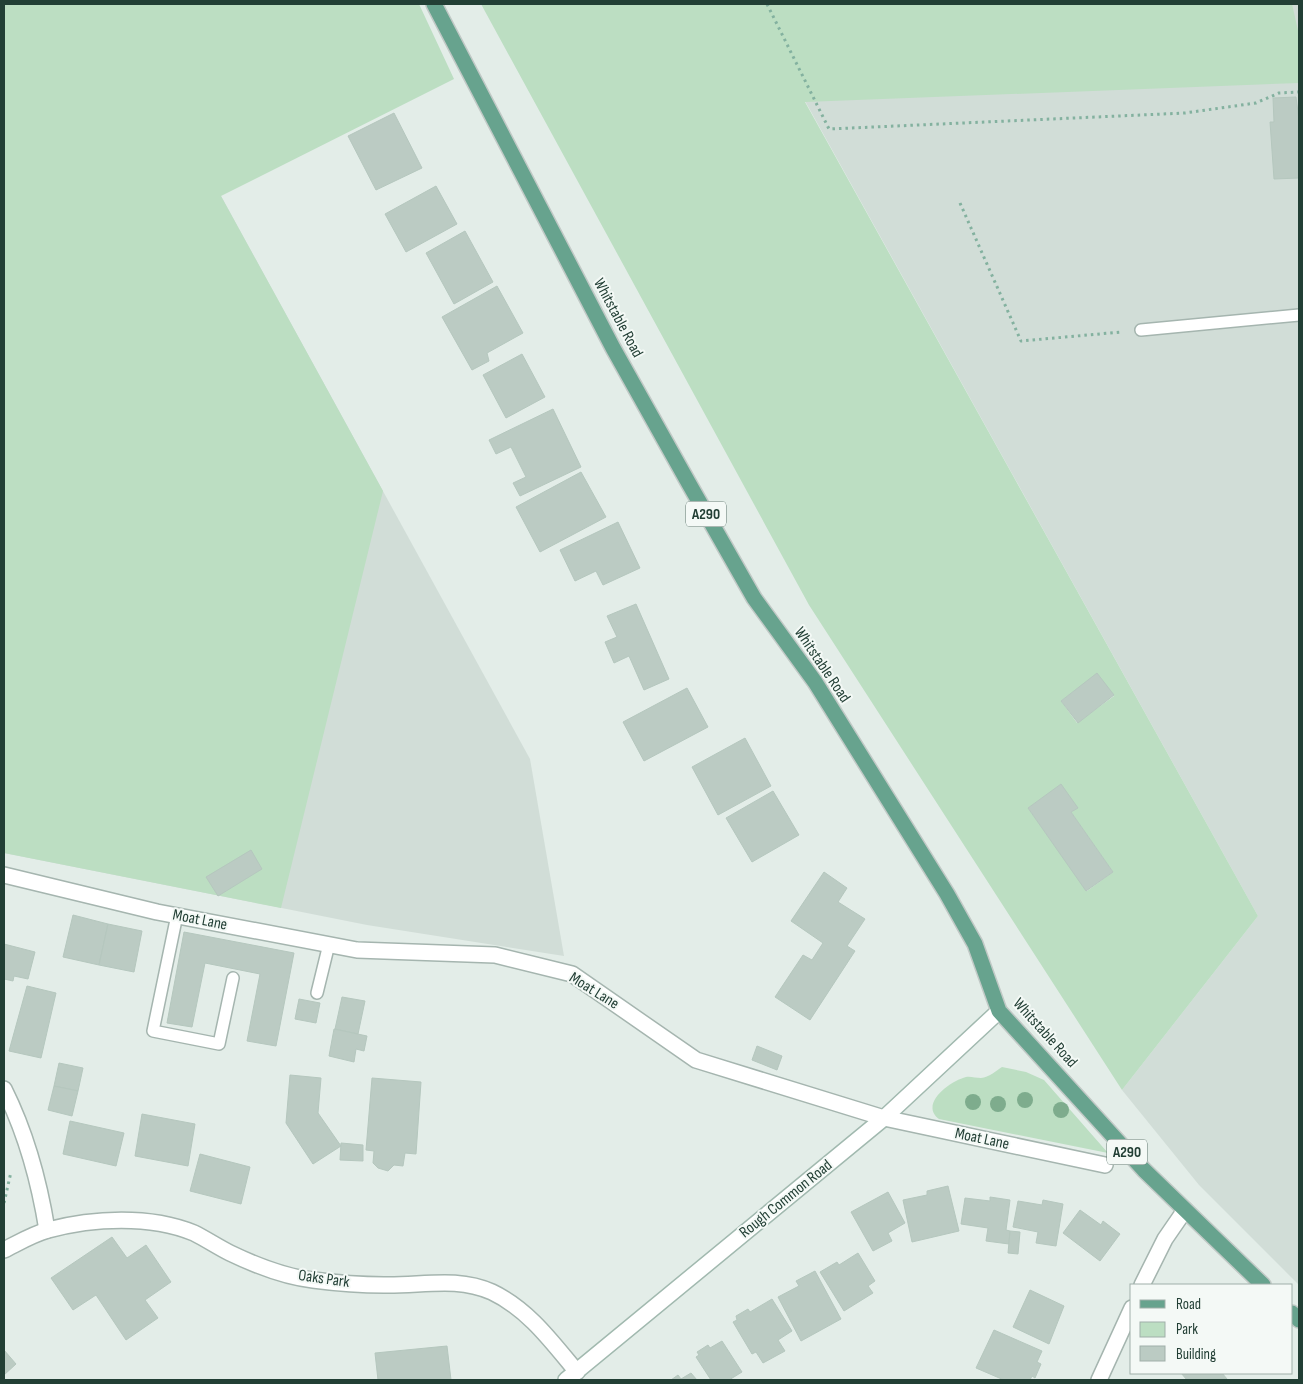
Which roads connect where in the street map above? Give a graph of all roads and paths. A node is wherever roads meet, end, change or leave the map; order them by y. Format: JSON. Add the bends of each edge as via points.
{"nodes":[{"id":1,"x":434,"y":4,"type":"edge"},
{"id":2,"x":767,"y":4,"type":"edge"},
{"id":3,"x":1299,"y":92,"type":"edge"},
{"id":4,"x":960,"y":203,"type":"dead end"},
{"id":5,"x":1299,"y":315,"type":"edge"},
{"id":6,"x":1141,"y":330,"type":"joint"},
{"id":7,"x":4,"y":875,"type":"edge"},
{"id":8,"x":178,"y":916,"type":"junction"},
{"id":9,"x":328,"y":944,"type":"junction"},
{"id":10,"x":233,"y":978,"type":"dead end"},
{"id":11,"x":317,"y":993,"type":"dead end"},
{"id":12,"x":1000,"y":1011,"type":"junction"},
{"id":13,"x":4,"y":1089,"type":"edge"},
{"id":14,"x":884,"y":1118,"type":"junction"},
{"id":15,"x":1105,"y":1165,"type":"dead end"},
{"id":16,"x":1185,"y":1210,"type":"junction"},
{"id":17,"x":47,"y":1230,"type":"junction"},
{"id":18,"x":4,"y":1250,"type":"edge"},
{"id":19,"x":1142,"y":1284,"type":"edge"},
{"id":20,"x":1262,"y":1284,"type":"edge"},
{"id":21,"x":1130,"y":1312,"type":"edge"},
{"id":22,"x":571,"y":1376,"type":"edge"},
{"id":23,"x":1099,"y":1380,"type":"edge"}],
"edges":[{"from":1,"to":12,"type":"main road","name":"Whitstable Road","number":"A290","via":[[613,348],[669,448],[754,598],[815,682],[947,894],[975,944]]},
{"from":2,"to":3,"type":"path","via":[[829,129],[1185,113],[1256,103],[1279,93]]},
{"from":4,"to":6,"type":"path","via":[[1021,340]]},
{"from":5,"to":6,"type":"lane"},
{"from":7,"to":8,"type":"street","name":"Moat Lane"},
{"from":8,"to":9,"type":"street","name":"Moat Lane"},
{"from":8,"to":10,"type":"lane","via":[[153,1031],[219,1044]]},
{"from":9,"to":11,"type":"lane"},
{"from":9,"to":14,"type":"street","name":"Moat Lane","via":[[357,950],[495,954],[572,974],[696,1060]]},
{"from":12,"to":14,"type":"street","name":"Rough Common Road"},
{"from":12,"to":16,"type":"main road","name":"Whitstable Road","number":"A290","via":[[1144,1170]]},
{"from":13,"to":17,"type":"street","via":[[31,1152],[40,1183]]},
{"from":14,"to":15,"type":"street","name":"Moat Lane"},
{"from":14,"to":22,"type":"street","name":"Rough Common Road"},
{"from":16,"to":19,"type":"street","via":[[1165,1239]]},
{"from":16,"to":20,"type":"main road","name":"Whitstable Road","number":"A290"},
{"from":17,"to":18,"type":"street","name":"Oaks Park"},
{"from":17,"to":22,"type":"street","name":"Oaks Park","via":[[87,1222],[160,1223],[193,1233],[254,1264],[310,1280],[385,1286],[426,1282],[474,1285],[517,1306],[541,1330]]},
{"from":21,"to":23,"type":"street"}]}
